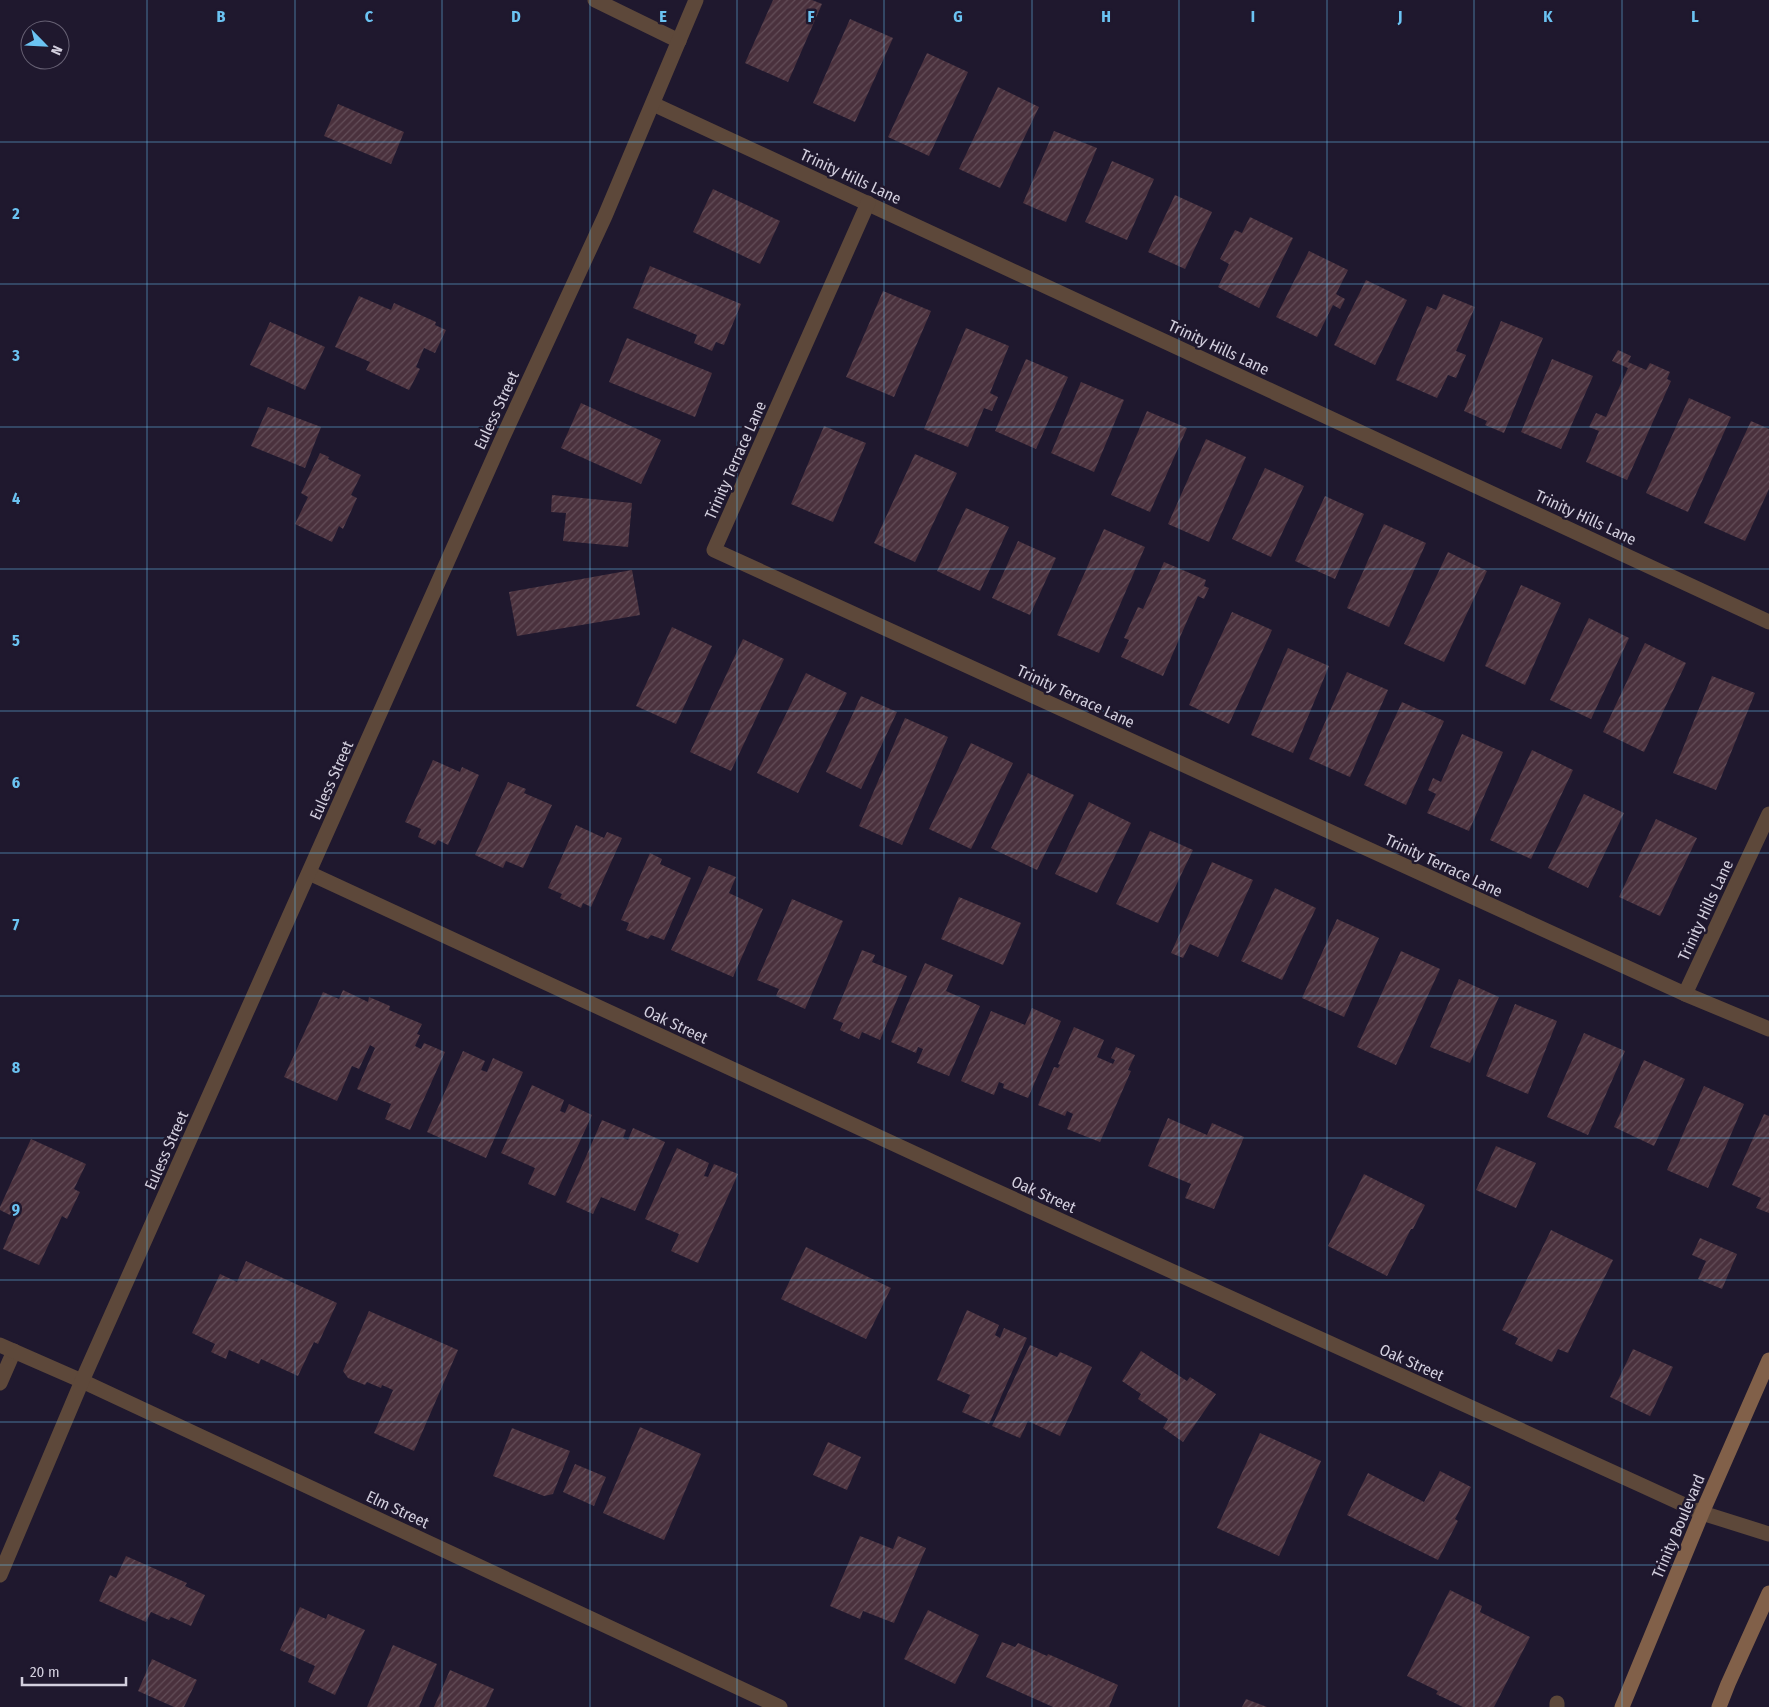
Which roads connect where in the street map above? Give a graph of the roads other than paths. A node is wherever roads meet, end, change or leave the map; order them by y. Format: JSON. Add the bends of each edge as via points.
{"nodes":[{"id":1,"x":595,"y":0,"type":"edge"},
{"id":2,"x":696,"y":0,"type":"edge"},
{"id":3,"x":679,"y":41,"type":"junction"},
{"id":4,"x":653,"y":104,"type":"junction"},
{"id":5,"x":868,"y":203,"type":"junction"},
{"id":6,"x":1769,"y":622,"type":"edge"},
{"id":7,"x":1769,"y":814,"type":"edge"},
{"id":8,"x":309,"y":873,"type":"junction"},
{"id":9,"x":1685,"y":994,"type":"junction"},
{"id":10,"x":1769,"y":1029,"type":"edge"},
{"id":11,"x":0,"y":1345,"type":"edge"},
{"id":12,"x":14,"y":1351,"type":"junction"},
{"id":13,"x":1769,"y":1360,"type":"edge"},
{"id":14,"x":82,"y":1381,"type":"junction"},
{"id":15,"x":0,"y":1383,"type":"edge"},
{"id":16,"x":1702,"y":1512,"type":"junction"},
{"id":17,"x":1769,"y":1534,"type":"edge"},
{"id":18,"x":1,"y":1570,"type":"edge"},
{"id":19,"x":1769,"y":1593,"type":"edge"},
{"id":20,"x":780,"y":1707,"type":"edge"},
{"id":21,"x":1622,"y":1707,"type":"edge"},
{"id":22,"x":1719,"y":1707,"type":"edge"}],
"edges":[{"from":1,"to":3,"type":"street"},
{"from":2,"to":3,"type":"street","name":"Euless Street"},
{"from":3,"to":4,"type":"street","name":"Euless Street"},
{"from":4,"to":5,"type":"street","name":"Trinity Hills Lane"},
{"from":4,"to":8,"type":"street","name":"Euless Street"},
{"from":5,"to":6,"type":"street","name":"Trinity Hills Lane"},
{"from":5,"to":9,"type":"street","name":"Trinity Terrace Lane","via":[[714,550]]},
{"from":7,"to":9,"type":"street","name":"Trinity Hills Lane"},
{"from":8,"to":14,"type":"street","name":"Euless Street"},
{"from":8,"to":16,"type":"street","name":"Oak Street","via":[[974,1181]]},
{"from":9,"to":10,"type":"street","name":"Trinity Terrace Lane"},
{"from":11,"to":12,"type":"street","name":"Elm Street"},
{"from":12,"to":14,"type":"street","name":"Elm Street"},
{"from":12,"to":15,"type":"street"},
{"from":13,"to":16,"type":"main road","name":"Trinity Boulevard"},
{"from":14,"to":18,"type":"street","name":"Euless Street"},
{"from":14,"to":20,"type":"street","name":"Elm Street"},
{"from":16,"to":17,"type":"street","name":"Oak Street"},
{"from":16,"to":21,"type":"main road","name":"Trinity Boulevard"},
{"from":19,"to":22,"type":"main road"}]}
